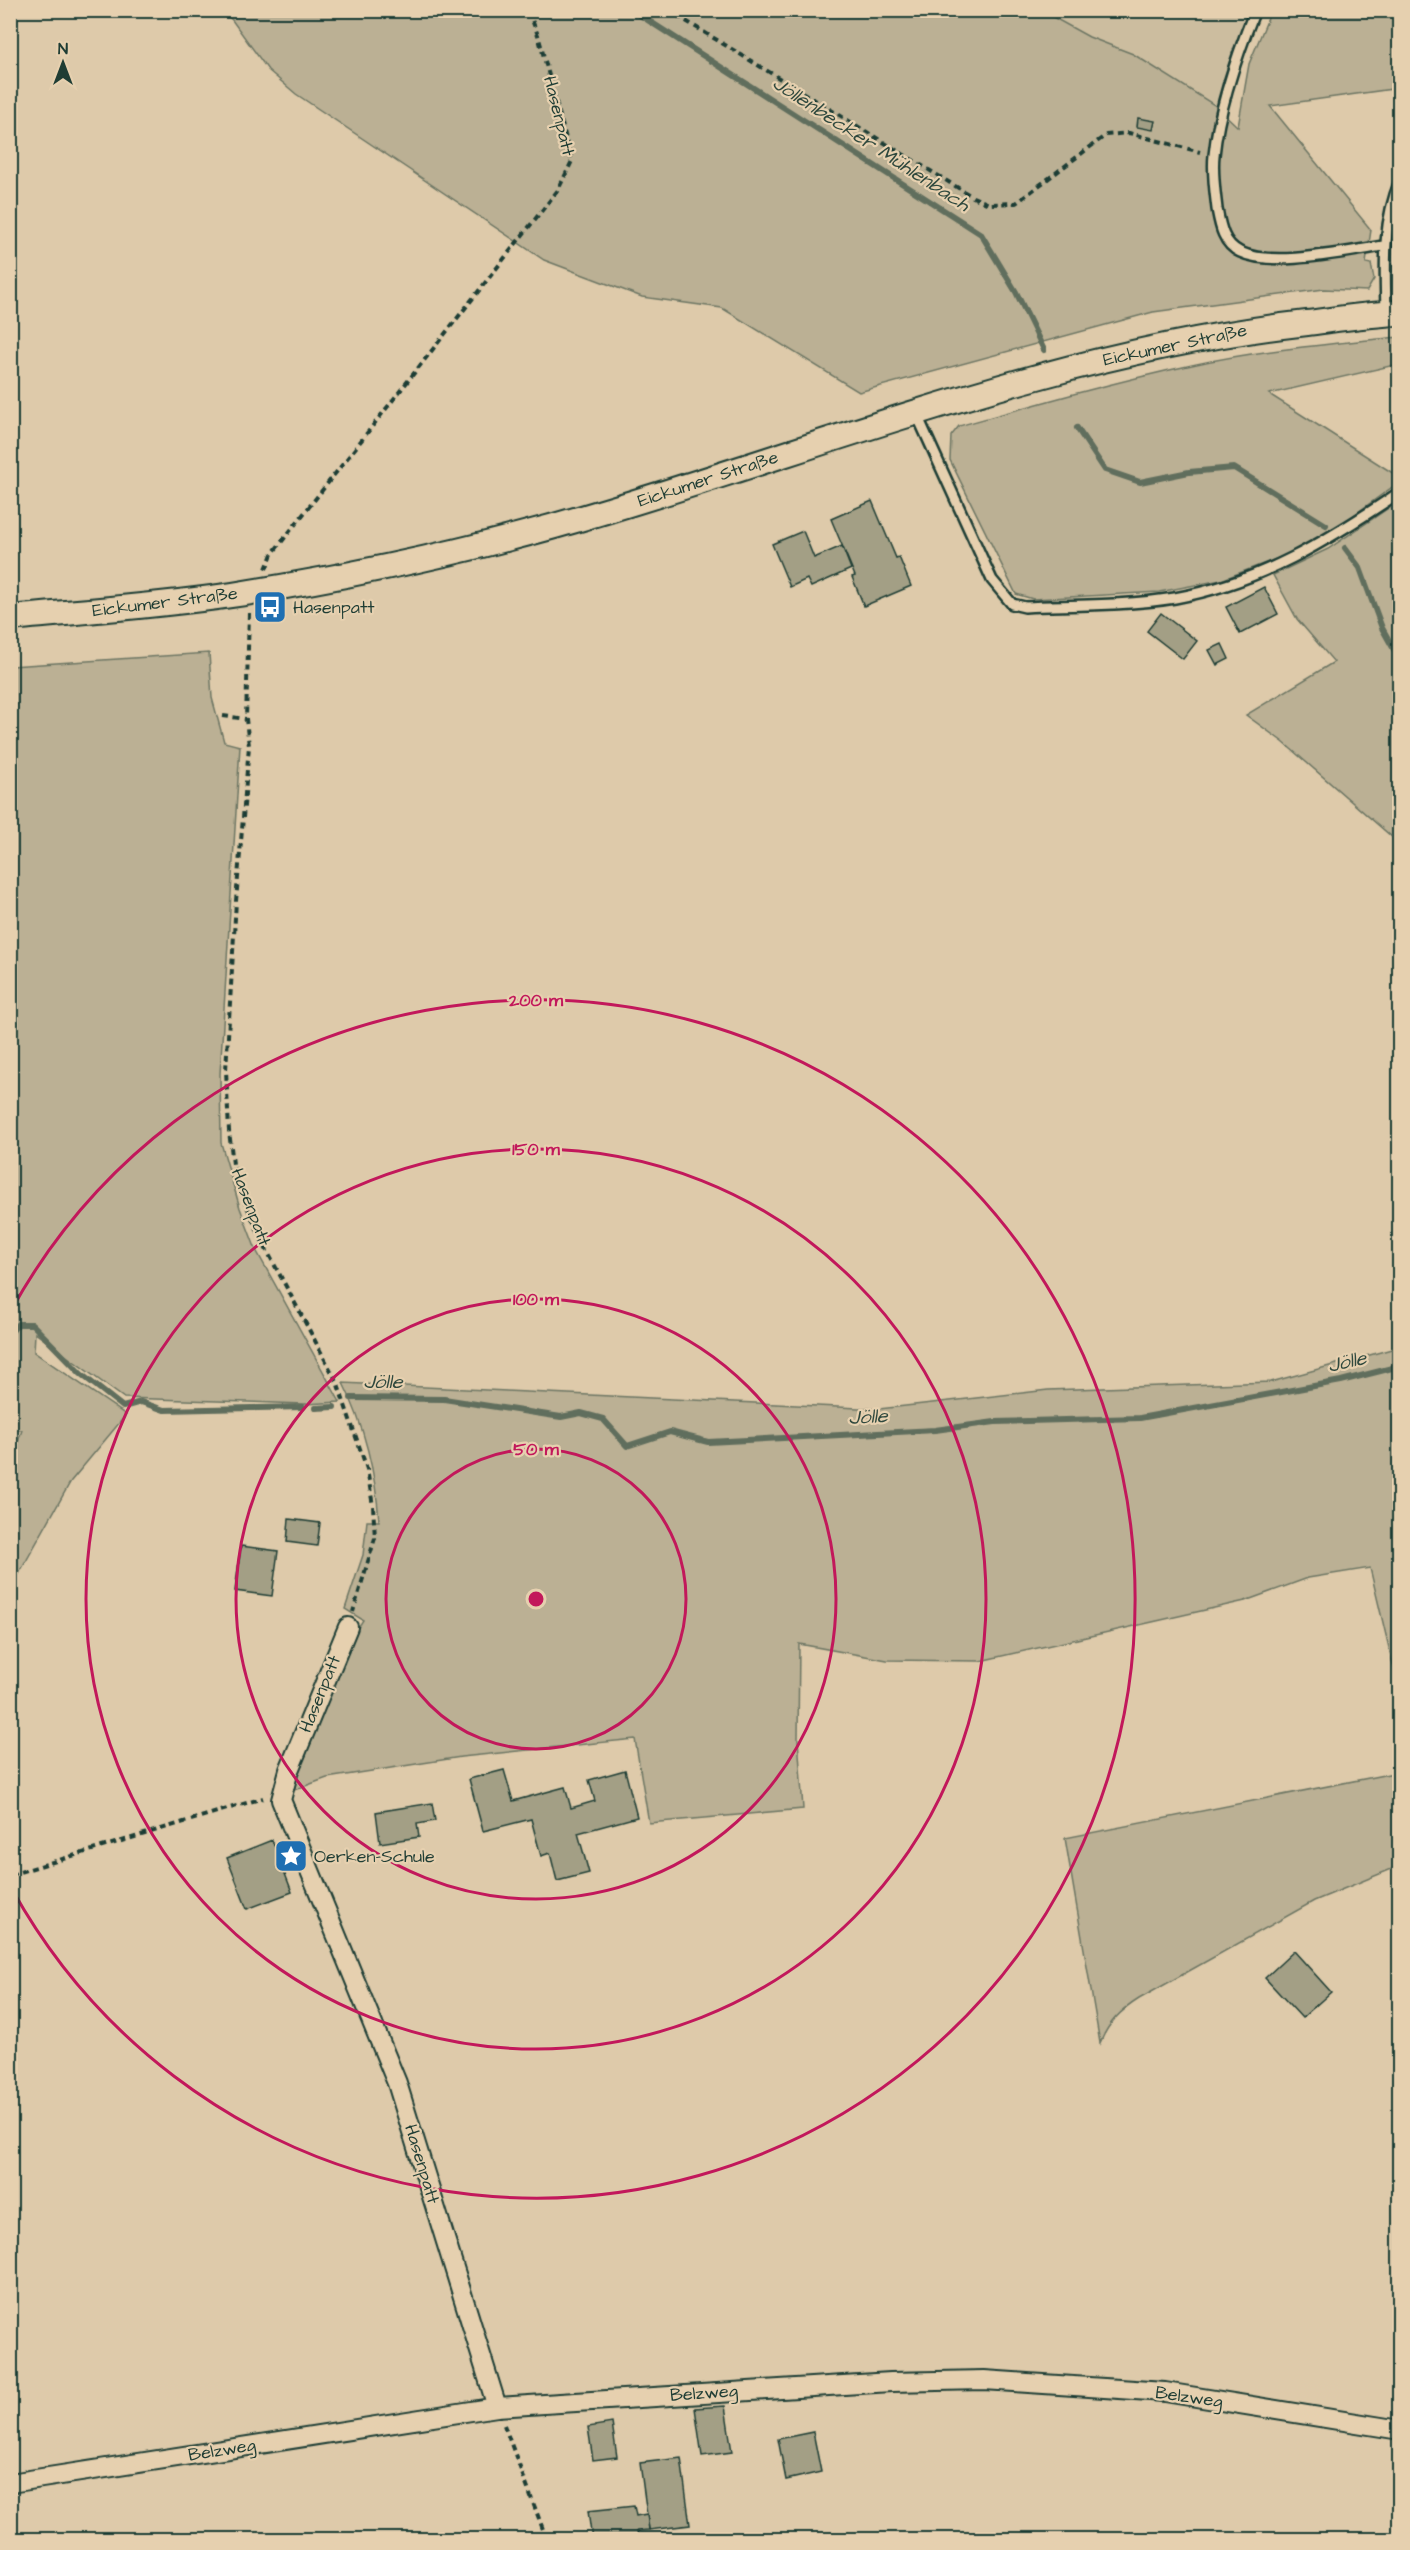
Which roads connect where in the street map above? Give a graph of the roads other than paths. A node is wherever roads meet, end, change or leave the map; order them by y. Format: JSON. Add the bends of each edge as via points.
{"nodes":[{"id":1,"x":1256,"y":10,"type":"edge"},
{"id":2,"x":1400,"y":181,"type":"edge"},
{"id":3,"x":1384,"y":246,"type":"junction"},
{"id":4,"x":1393,"y":313,"type":"edge"},
{"id":5,"x":916,"y":413,"type":"junction"},
{"id":6,"x":1400,"y":492,"type":"edge"},
{"id":7,"x":10,"y":618,"type":"edge"},
{"id":8,"x":348,"y":1628,"type":"road end"},
{"id":9,"x":497,"y":2407,"type":"junction"},
{"id":10,"x":1400,"y":2430,"type":"edge"},
{"id":11,"x":10,"y":2483,"type":"edge"}],
"edges":[{"from":1,"to":3,"type":"lane","via":[[1224,106],[1214,155],[1213,183],[1226,239],[1239,251],[1288,259]]},
{"from":2,"to":3,"type":"lane"},
{"from":3,"to":4,"type":"lane"},
{"from":4,"to":5,"type":"main road","name":"Eickumer Straße","via":[[1226,333],[1095,362]]},
{"from":5,"to":6,"type":"lane","via":[[992,580],[1012,604],[1025,607],[1176,598],[1248,578],[1316,547]]},
{"from":5,"to":7,"type":"main road","name":"Eickumer Straße","via":[[607,511],[468,549],[361,573],[251,591]]},
{"from":8,"to":9,"type":"street","name":"Hasenpatt","via":[[289,1770],[281,1800],[397,2083]]},
{"from":9,"to":10,"type":"street","name":"Belzweg","via":[[743,2390],[984,2380],[1166,2392]]},
{"from":9,"to":11,"type":"street","name":"Belzweg"}]}
